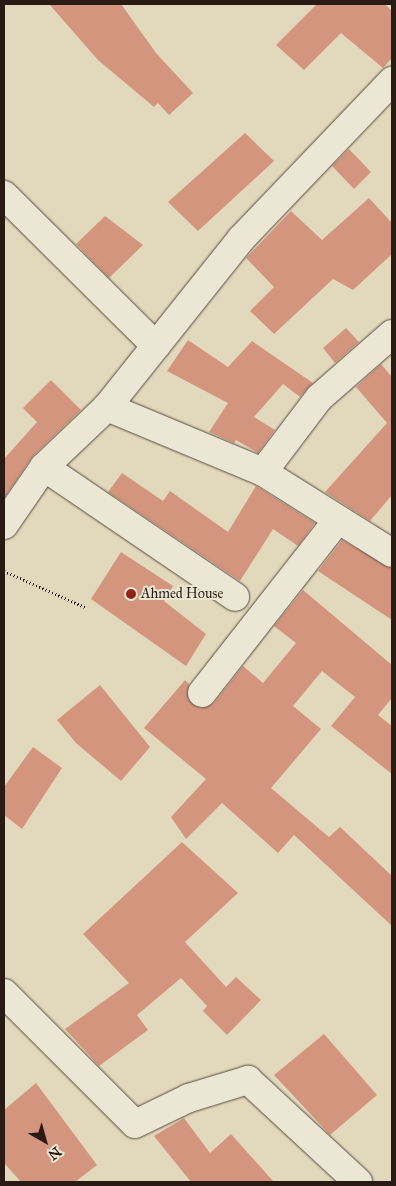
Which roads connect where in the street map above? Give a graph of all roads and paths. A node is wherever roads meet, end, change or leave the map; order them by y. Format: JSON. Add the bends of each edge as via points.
{"nodes":[{"id":1,"x":392,"y":81,"type":"edge"},
{"id":2,"x":4,"y":195,"type":"edge"},
{"id":3,"x":392,"y":334,"type":"edge"},
{"id":4,"x":156,"y":346,"type":"junction"},
{"id":5,"x":107,"y":407,"type":"junction"},
{"id":6,"x":44,"y":467,"type":"junction"},
{"id":7,"x":263,"y":472,"type":"junction"},
{"id":8,"x":336,"y":522,"type":"junction"},
{"id":9,"x":4,"y":524,"type":"edge"},
{"id":10,"x":392,"y":553,"type":"edge"},
{"id":11,"x":4,"y":571,"type":"edge"},
{"id":12,"x":236,"y":597,"type":"dead end"},
{"id":13,"x":86,"y":607,"type":"dead end"},
{"id":14,"x":202,"y":693,"type":"dead end"},
{"id":15,"x":4,"y":993,"type":"edge"},
{"id":16,"x":358,"y":1182,"type":"edge"}],
"edges":[{"from":1,"to":4,"type":"street","via":[[241,239]]},
{"from":2,"to":4,"type":"street"},
{"from":3,"to":7,"type":"street","via":[[319,398]]},
{"from":4,"to":5,"type":"street"},
{"from":5,"to":6,"type":"street"},
{"from":5,"to":7,"type":"street"},
{"from":6,"to":9,"type":"street"},
{"from":6,"to":12,"type":"street"},
{"from":7,"to":8,"type":"street"},
{"from":8,"to":10,"type":"street"},
{"from":8,"to":14,"type":"street"},
{"from":11,"to":13,"type":"path"},
{"from":15,"to":16,"type":"street","via":[[135,1124],[189,1098],[248,1080]]}]}
